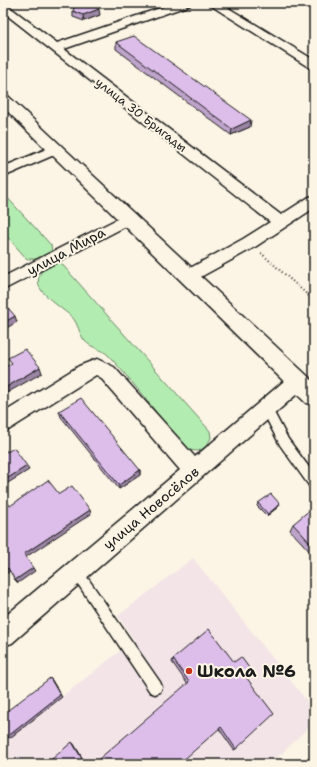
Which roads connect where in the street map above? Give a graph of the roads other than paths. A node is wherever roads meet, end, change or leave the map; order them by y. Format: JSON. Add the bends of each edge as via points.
{"nodes":[{"id":1,"x":186,"y":3,"type":"edge"},
{"id":2,"x":212,"y":3,"type":"edge"},
{"id":3,"x":3,"y":7,"type":"edge"},
{"id":4,"x":55,"y":48,"type":"junction"},
{"id":5,"x":314,"y":65,"type":"edge"},
{"id":6,"x":3,"y":99,"type":"edge"},
{"id":7,"x":56,"y":149,"type":"junction"},
{"id":8,"x":3,"y":172,"type":"edge"},
{"id":9,"x":311,"y":206,"type":"edge"},
{"id":10,"x":129,"y":218,"type":"junction"},
{"id":11,"x":280,"y":222,"type":"junction"},
{"id":12,"x":189,"y":276,"type":"junction"},
{"id":13,"x":3,"y":284,"type":"edge"},
{"id":14,"x":298,"y":381,"type":"junction"},
{"id":15,"x":314,"y":396,"type":"edge"},
{"id":16,"x":266,"y":408,"type":"junction"},
{"id":17,"x":3,"y":423,"type":"edge"},
{"id":18,"x":194,"y":471,"type":"junction"},
{"id":19,"x":314,"y":483,"type":"edge"},
{"id":20,"x":76,"y":571,"type":"junction"},
{"id":21,"x":3,"y":634,"type":"edge"},
{"id":22,"x":155,"y":687,"type":"dead end"}],
"edges":[{"from":1,"to":4,"type":"street"},
{"from":2,"to":5,"type":"street"},
{"from":3,"to":4,"type":"street","name":"улица 30 Бригады"},
{"from":4,"to":11,"type":"street","name":"улица 30 Бригады"},
{"from":6,"to":7,"type":"main road"},
{"from":7,"to":8,"type":"street"},
{"from":7,"to":10,"type":"main road"},
{"from":9,"to":11,"type":"street"},
{"from":10,"to":12,"type":"main road"},
{"from":10,"to":13,"type":"street","name":"улица Мира"},
{"from":11,"to":12,"type":"street"},
{"from":12,"to":14,"type":"main road"},
{"from":14,"to":15,"type":"main road"},
{"from":14,"to":16,"type":"street","name":"улица Новосёлов"},
{"from":16,"to":18,"type":"street","name":"улица Новосёлов"},
{"from":16,"to":19,"type":"lane","via":[[284,442]]},
{"from":17,"to":18,"type":"street","via":[[86,371],[97,367],[107,372]]},
{"from":18,"to":20,"type":"street","name":"улица Новосёлов"},
{"from":20,"to":21,"type":"street","name":"улица Новосёлов"},
{"from":20,"to":22,"type":"lane"}]}
